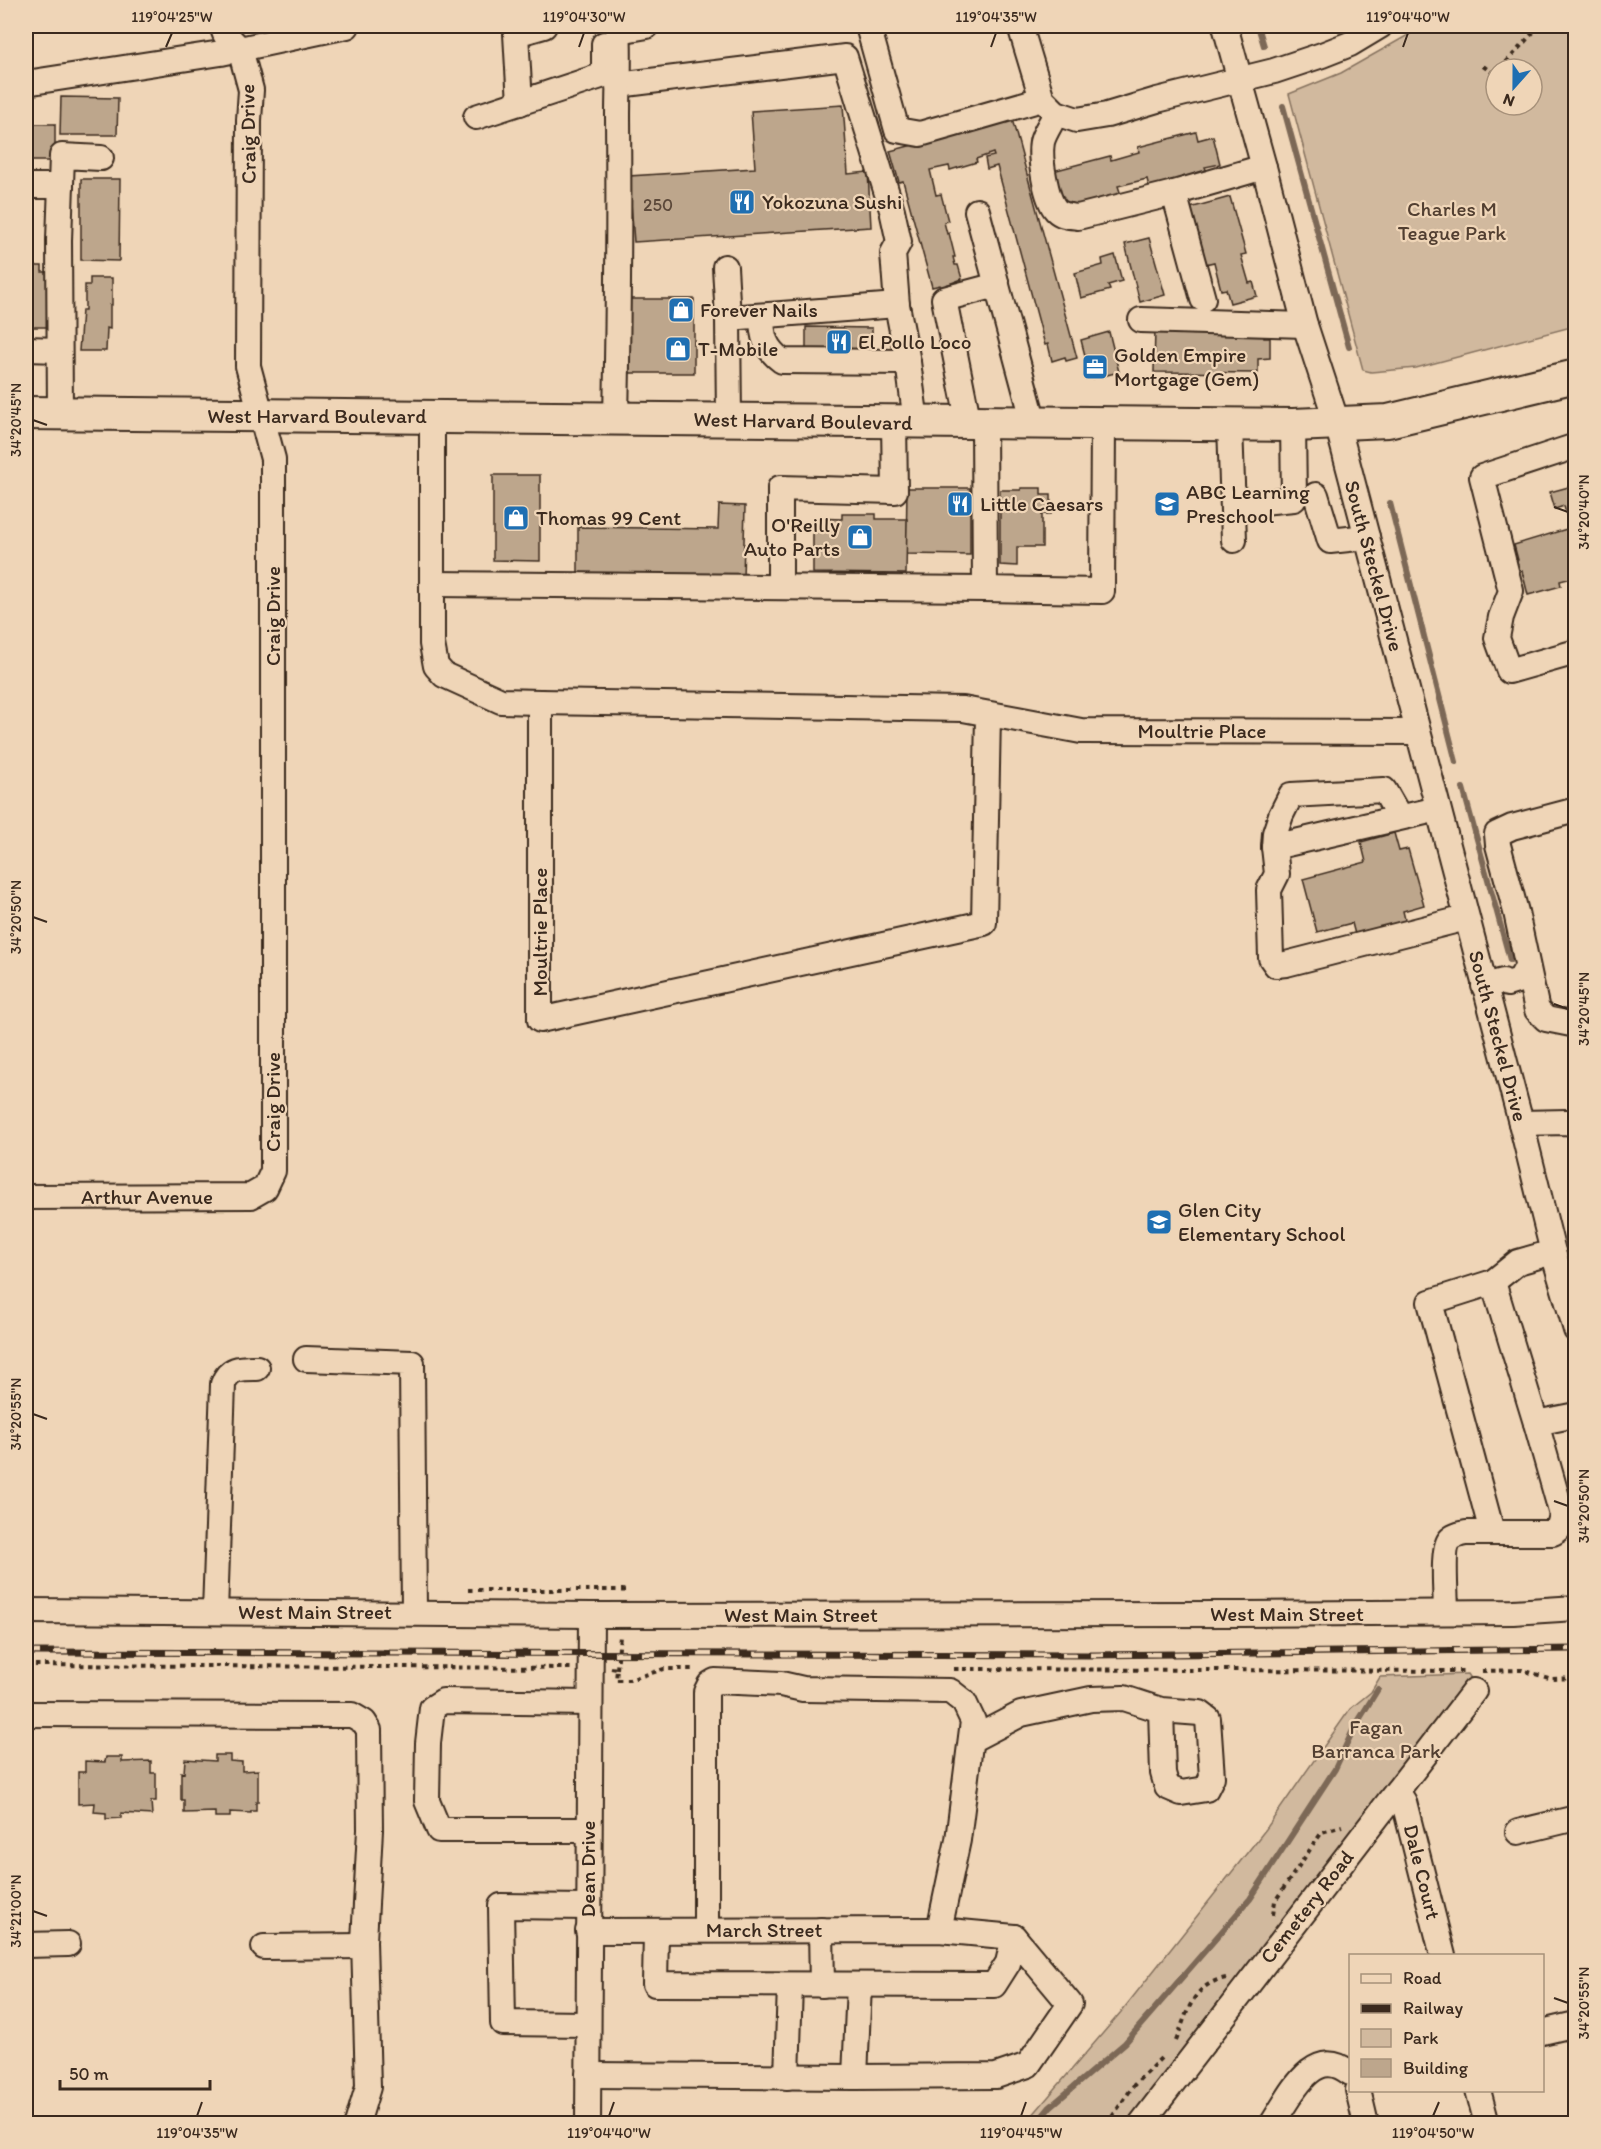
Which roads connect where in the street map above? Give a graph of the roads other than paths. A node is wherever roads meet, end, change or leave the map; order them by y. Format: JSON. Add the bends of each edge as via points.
{"nodes":[{"id":1,"x":222,"y":26,"type":"edge"},
{"id":2,"x":247,"y":26,"type":"edge"},
{"id":3,"x":347,"y":26,"type":"edge"},
{"id":4,"x":544,"y":26,"type":"edge"},
{"id":5,"x":647,"y":26,"type":"edge"},
{"id":6,"x":867,"y":26,"type":"edge"},
{"id":7,"x":1020,"y":26,"type":"edge"},
{"id":8,"x":1225,"y":26,"type":"edge"},
{"id":9,"x":1380,"y":26,"type":"edge"},
{"id":10,"x":614,"y":27,"type":"edge"},
{"id":11,"x":240,"y":49,"type":"junction"},
{"id":12,"x":1240,"y":80,"type":"junction"},
{"id":13,"x":26,"y":83,"type":"edge"},
{"id":14,"x":618,"y":85,"type":"junction"},
{"id":15,"x":520,"y":103,"type":"junction"},
{"id":16,"x":1049,"y":106,"type":"junction"},
{"id":17,"x":476,"y":117,"type":"dead end"},
{"id":18,"x":101,"y":158,"type":"dead end"},
{"id":19,"x":1264,"y":167,"type":"junction"},
{"id":20,"x":26,"y":186,"type":"edge"},
{"id":21,"x":61,"y":186,"type":"junction"},
{"id":22,"x":1174,"y":193,"type":"junction"},
{"id":23,"x":977,"y":211,"type":"dead end"},
{"id":24,"x":725,"y":267,"type":"dead end"},
{"id":25,"x":997,"y":285,"type":"junction"},
{"id":26,"x":1203,"y":299,"type":"dead end"},
{"id":27,"x":897,"y":305,"type":"junction"},
{"id":28,"x":762,"y":316,"type":"junction"},
{"id":29,"x":728,"y":318,"type":"junction"},
{"id":30,"x":1141,"y":320,"type":"dead end"},
{"id":31,"x":1305,"y":325,"type":"junction"},
{"id":32,"x":26,"y":349,"type":"edge"},
{"id":33,"x":59,"y":350,"type":"junction"},
{"id":34,"x":908,"y":362,"type":"junction"},
{"id":35,"x":1574,"y":384,"type":"edge"},
{"id":36,"x":26,"y":413,"type":"edge"},
{"id":37,"x":60,"y":414,"type":"junction"},
{"id":38,"x":261,"y":416,"type":"junction"},
{"id":39,"x":432,"y":417,"type":"junction"},
{"id":40,"x":616,"y":420,"type":"junction"},
{"id":41,"x":729,"y":420,"type":"junction"},
{"id":42,"x":905,"y":422,"type":"junction"},
{"id":43,"x":977,"y":423,"type":"junction"},
{"id":44,"x":1034,"y":423,"type":"junction"},
{"id":45,"x":1337,"y":423,"type":"junction"},
{"id":46,"x":1103,"y":425,"type":"junction"},
{"id":47,"x":1230,"y":425,"type":"junction"},
{"id":48,"x":1293,"y":426,"type":"junction"},
{"id":49,"x":1575,"y":446,"type":"edge"},
{"id":50,"x":1352,"y":483,"type":"junction"},
{"id":51,"x":1305,"y":497,"type":"junction"},
{"id":52,"x":1233,"y":505,"type":"junction"},
{"id":53,"x":1366,"y":537,"type":"junction"},
{"id":54,"x":1234,"y":540,"type":"dead end"},
{"id":55,"x":432,"y":584,"type":"junction"},
{"id":56,"x":780,"y":586,"type":"junction"},
{"id":57,"x":985,"y":589,"type":"junction"},
{"id":58,"x":1575,"y":652,"type":"edge"},
{"id":59,"x":540,"y":702,"type":"junction"},
{"id":60,"x":988,"y":715,"type":"junction"},
{"id":61,"x":1417,"y":732,"type":"junction"},
{"id":62,"x":1438,"y":809,"type":"junction"},
{"id":63,"x":1575,"y":810,"type":"edge"},
{"id":64,"x":1399,"y":816,"type":"junction"},
{"id":65,"x":1274,"y":847,"type":"junction"},
{"id":66,"x":1466,"y":918,"type":"junction"},
{"id":67,"x":1510,"y":979,"type":"junction"},
{"id":68,"x":1575,"y":1025,"type":"edge"},
{"id":69,"x":1521,"y":1124,"type":"junction"},
{"id":70,"x":1575,"y":1125,"type":"edge"},
{"id":71,"x":265,"y":1188,"type":"joint"},
{"id":72,"x":26,"y":1197,"type":"edge"},
{"id":73,"x":1553,"y":1252,"type":"junction"},
{"id":74,"x":1493,"y":1282,"type":"junction"},
{"id":75,"x":1575,"y":1330,"type":"edge"},
{"id":76,"x":306,"y":1359,"type":"dead end"},
{"id":77,"x":256,"y":1368,"type":"dead end"},
{"id":78,"x":1575,"y":1414,"type":"edge"},
{"id":79,"x":1536,"y":1423,"type":"junction"},
{"id":80,"x":1492,"y":1532,"type":"junction"},
{"id":81,"x":1575,"y":1608,"type":"edge"},
{"id":82,"x":26,"y":1611,"type":"edge"},
{"id":83,"x":215,"y":1612,"type":"junction"},
{"id":84,"x":414,"y":1612,"type":"junction"},
{"id":85,"x":1446,"y":1612,"type":"junction"},
{"id":86,"x":591,"y":1615,"type":"junction"},
{"id":87,"x":1474,"y":1691,"type":"dead end"},
{"id":88,"x":589,"y":1703,"type":"junction"},
{"id":89,"x":1161,"y":1710,"type":"dead end"},
{"id":90,"x":26,"y":1714,"type":"edge"},
{"id":91,"x":970,"y":1740,"type":"junction"},
{"id":92,"x":1397,"y":1791,"type":"junction"},
{"id":93,"x":1575,"y":1818,"type":"edge"},
{"id":94,"x":588,"y":1830,"type":"junction"},
{"id":95,"x":1518,"y":1832,"type":"dead end"},
{"id":96,"x":588,"y":1919,"type":"junction"},
{"id":97,"x":656,"y":1930,"type":"junction"},
{"id":98,"x":706,"y":1930,"type":"junction"},
{"id":99,"x":821,"y":1930,"type":"junction"},
{"id":100,"x":939,"y":1930,"type":"junction"},
{"id":101,"x":1014,"y":1937,"type":"junction"},
{"id":102,"x":68,"y":1944,"type":"dead end"},
{"id":103,"x":26,"y":1945,"type":"edge"},
{"id":104,"x":364,"y":1946,"type":"junction"},
{"id":105,"x":264,"y":1947,"type":"dead end"},
{"id":106,"x":1442,"y":1954,"type":"edge"},
{"id":107,"x":790,"y":1985,"type":"junction"},
{"id":108,"x":822,"y":1985,"type":"junction"},
{"id":109,"x":859,"y":1985,"type":"junction"},
{"id":110,"x":587,"y":2024,"type":"junction"},
{"id":111,"x":1575,"y":2024,"type":"edge"},
{"id":112,"x":1544,"y":2032,"type":"edge"},
{"id":113,"x":1349,"y":2072,"type":"edge"},
{"id":114,"x":588,"y":2075,"type":"junction"},
{"id":115,"x":787,"y":2077,"type":"junction"},
{"id":116,"x":855,"y":2077,"type":"junction"},
{"id":117,"x":1358,"y":2092,"type":"edge"},
{"id":118,"x":1478,"y":2092,"type":"edge"},
{"id":119,"x":357,"y":2124,"type":"edge"},
{"id":120,"x":588,"y":2124,"type":"edge"},
{"id":121,"x":1141,"y":2124,"type":"edge"},
{"id":122,"x":1272,"y":2124,"type":"edge"},
{"id":123,"x":1366,"y":2124,"type":"edge"},
{"id":124,"x":1487,"y":2124,"type":"edge"}],
"edges":[{"from":1,"to":11,"type":"street","name":"Craig Drive"},
{"from":2,"to":11,"type":"street","via":[[250,31]]},
{"from":3,"to":11,"type":"street"},
{"from":4,"to":15,"type":"street","via":[[516,34]]},
{"from":5,"to":10,"type":"street"},
{"from":6,"to":16,"type":"street","via":[[897,130],[920,134]]},
{"from":7,"to":16,"type":"street"},
{"from":8,"to":12,"type":"street","name":"South Steckel Drive"},
{"from":9,"to":12,"type":"street","via":[[1322,55]]},
{"from":10,"to":14,"type":"street","via":[[620,61]]},
{"from":10,"to":15,"type":"street","via":[[604,75]]},
{"from":11,"to":13,"type":"street"},
{"from":11,"to":38,"type":"street","name":"Craig Drive","via":[[251,90],[248,366]]},
{"from":12,"to":16,"type":"street","via":[[1077,120]]},
{"from":12,"to":19,"type":"street","name":"South Steckel Drive"},
{"from":14,"to":27,"type":"street","via":[[845,57],[899,242],[893,253]]},
{"from":14,"to":40,"type":"street"},
{"from":15,"to":17,"type":"street"},
{"from":16,"to":22,"type":"street","via":[[1041,157],[1055,209],[1064,216],[1078,218]]},
{"from":18,"to":21,"type":"street","via":[[62,156]]},
{"from":19,"to":22,"type":"street"},
{"from":19,"to":31,"type":"street","name":"South Steckel Drive"},
{"from":20,"to":21,"type":"street"},
{"from":21,"to":33,"type":"street"},
{"from":22,"to":26,"type":"street"},
{"from":23,"to":25,"type":"street"},
{"from":24,"to":29,"type":"street"},
{"from":25,"to":43,"type":"street","via":[[944,299]]},
{"from":25,"to":44,"type":"street"},
{"from":27,"to":28,"type":"street"},
{"from":27,"to":34,"type":"street"},
{"from":28,"to":29,"type":"street"},
{"from":28,"to":34,"type":"street","via":[[762,335],[782,361]]},
{"from":29,"to":41,"type":"street"},
{"from":30,"to":31,"type":"street"},
{"from":31,"to":45,"type":"street","name":"South Steckel Drive"},
{"from":32,"to":33,"type":"street"},
{"from":33,"to":37,"type":"street"},
{"from":34,"to":42,"type":"street"},
{"from":35,"to":45,"type":"main road","name":"West Harvard Boulevard","via":[[1388,421]]},
{"from":36,"to":37,"type":"main road","name":"West Harvard Boulevard"},
{"from":37,"to":38,"type":"main road","name":"West Harvard Boulevard"},
{"from":38,"to":39,"type":"main road","name":"West Harvard Boulevard"},
{"from":38,"to":71,"type":"street","name":"Craig Drive","via":[[273,459],[273,1171]]},
{"from":39,"to":40,"type":"main road","name":"West Harvard Boulevard"},
{"from":39,"to":55,"type":"street"},
{"from":40,"to":41,"type":"main road","name":"West Harvard Boulevard"},
{"from":41,"to":42,"type":"main road","name":"West Harvard Boulevard"},
{"from":42,"to":43,"type":"main road","name":"West Harvard Boulevard"},
{"from":42,"to":56,"type":"street","via":[[895,491],[780,488]]},
{"from":43,"to":44,"type":"main road","name":"West Harvard Boulevard"},
{"from":43,"to":57,"type":"street"},
{"from":44,"to":46,"type":"main road","name":"West Harvard Boulevard"},
{"from":45,"to":48,"type":"main road","name":"West Harvard Boulevard"},
{"from":45,"to":50,"type":"street","name":"South Steckel Drive"},
{"from":46,"to":47,"type":"main road","name":"West Harvard Boulevard"},
{"from":46,"to":57,"type":"street","via":[[1102,591]]},
{"from":47,"to":48,"type":"main road","name":"West Harvard Boulevard"},
{"from":47,"to":52,"type":"street"},
{"from":48,"to":51,"type":"street"},
{"from":49,"to":58,"type":"street","via":[[1482,477],[1511,591],[1497,638],[1509,671]]},
{"from":50,"to":51,"type":"street"},
{"from":50,"to":53,"type":"street","name":"South Steckel Drive"},
{"from":51,"to":52,"type":"street"},
{"from":51,"to":53,"type":"street","via":[[1330,541]]},
{"from":52,"to":54,"type":"street"},
{"from":53,"to":61,"type":"street","name":"South Steckel Drive"},
{"from":55,"to":56,"type":"street"},
{"from":55,"to":59,"type":"street","via":[[433,657],[444,675],[501,701]]},
{"from":56,"to":57,"type":"street"},
{"from":59,"to":60,"type":"street","name":"Moultrie Place","via":[[963,710]]},
{"from":59,"to":60,"type":"street","name":"Moultrie Place","via":[[540,1020],[984,923]]},
{"from":60,"to":61,"type":"street","name":"Moultrie Place","via":[[1081,731]]},
{"from":61,"to":62,"type":"street","name":"South Steckel Drive"},
{"from":62,"to":64,"type":"street"},
{"from":62,"to":66,"type":"street","name":"South Steckel Drive"},
{"from":63,"to":67,"type":"street","via":[[1497,834],[1516,912]]},
{"from":64,"to":65,"type":"street"},
{"from":64,"to":65,"type":"street","via":[[1384,790],[1292,795],[1275,832]]},
{"from":65,"to":66,"type":"street","via":[[1277,874],[1269,890],[1271,957],[1276,965]]},
{"from":66,"to":67,"type":"street","name":"South Steckel Drive"},
{"from":67,"to":68,"type":"street","via":[[1545,1019]]},
{"from":67,"to":69,"type":"street","name":"South Steckel Drive"},
{"from":69,"to":70,"type":"street"},
{"from":69,"to":73,"type":"street","name":"South Steckel Drive"},
{"from":71,"to":72,"type":"street","name":"Arthur Avenue","via":[[251,1196]]},
{"from":73,"to":74,"type":"street","via":[[1518,1262]]},
{"from":73,"to":75,"type":"street","name":"South Steckel Drive"},
{"from":74,"to":79,"type":"street"},
{"from":74,"to":80,"type":"street","via":[[1430,1302]]},
{"from":76,"to":84,"type":"street","via":[[412,1363]]},
{"from":77,"to":83,"type":"street","via":[[235,1369],[226,1375],[223,1384]]},
{"from":78,"to":79,"type":"street"},
{"from":79,"to":80,"type":"street","via":[[1562,1515],[1558,1530]]},
{"from":80,"to":85,"type":"street","via":[[1466,1533],[1448,1541]]},
{"from":81,"to":85,"type":"street","name":"West Main Street"},
{"from":82,"to":83,"type":"street","name":"West Main Street"},
{"from":83,"to":84,"type":"street","name":"West Main Street"},
{"from":84,"to":86,"type":"street","name":"West Main Street"},
{"from":85,"to":86,"type":"street","name":"West Main Street"},
{"from":86,"to":88,"type":"street","name":"Dean Drive"},
{"from":87,"to":92,"type":"street","name":"Cemetery Road"},
{"from":88,"to":94,"type":"street","name":"Dean Drive"},
{"from":88,"to":94,"type":"street","via":[[443,1701],[432,1708],[428,1743],[428,1801],[439,1830]]},
{"from":89,"to":91,"type":"street","via":[[1124,1698],[1072,1702],[1021,1714]]},
{"from":90,"to":104,"type":"street","via":[[352,1715],[364,1722],[369,1730],[370,1830]]},
{"from":91,"to":98,"type":"street","via":[[973,1721],[963,1702],[950,1691],[803,1689],[715,1681],[710,1684],[706,1692]]},
{"from":91,"to":100,"type":"street","via":[[958,1840]]},
{"from":92,"to":106,"type":"street","name":"Dale Court","via":[[1404,1802]]},
{"from":92,"to":121,"type":"street","name":"Cemetery Road"},
{"from":93,"to":95,"type":"street"},
{"from":94,"to":96,"type":"street","name":"Dean Drive"},
{"from":96,"to":97,"type":"street","name":"March Street"},
{"from":96,"to":110,"type":"street","name":"Dean Drive"},
{"from":96,"to":110,"type":"street","name":"March Street","via":[[501,1906],[503,2023]]},
{"from":97,"to":98,"type":"street","name":"March Street"},
{"from":97,"to":107,"type":"street","via":[[655,1984]]},
{"from":98,"to":99,"type":"street","name":"March Street"},
{"from":99,"to":100,"type":"street","name":"March Street"},
{"from":99,"to":108,"type":"street"},
{"from":100,"to":101,"type":"street","name":"March Street"},
{"from":101,"to":109,"type":"street","via":[[1008,1963],[994,1985]]},
{"from":101,"to":116,"type":"street","via":[[1070,2004],[1028,2065],[996,2076]]},
{"from":102,"to":103,"type":"street"},
{"from":104,"to":105,"type":"street"},
{"from":104,"to":119,"type":"street","via":[[368,2087]]},
{"from":107,"to":108,"type":"street"},
{"from":107,"to":115,"type":"street"},
{"from":108,"to":109,"type":"street"},
{"from":109,"to":116,"type":"street"},
{"from":110,"to":114,"type":"street","name":"Dean Drive"},
{"from":111,"to":112,"type":"street"},
{"from":113,"to":122,"type":"street","via":[[1341,2065],[1326,2063],[1308,2071]]},
{"from":114,"to":115,"type":"street"},
{"from":114,"to":120,"type":"street","name":"Dean Drive"},
{"from":115,"to":116,"type":"street"},
{"from":117,"to":123,"type":"street"},
{"from":118,"to":124,"type":"street"}]}
